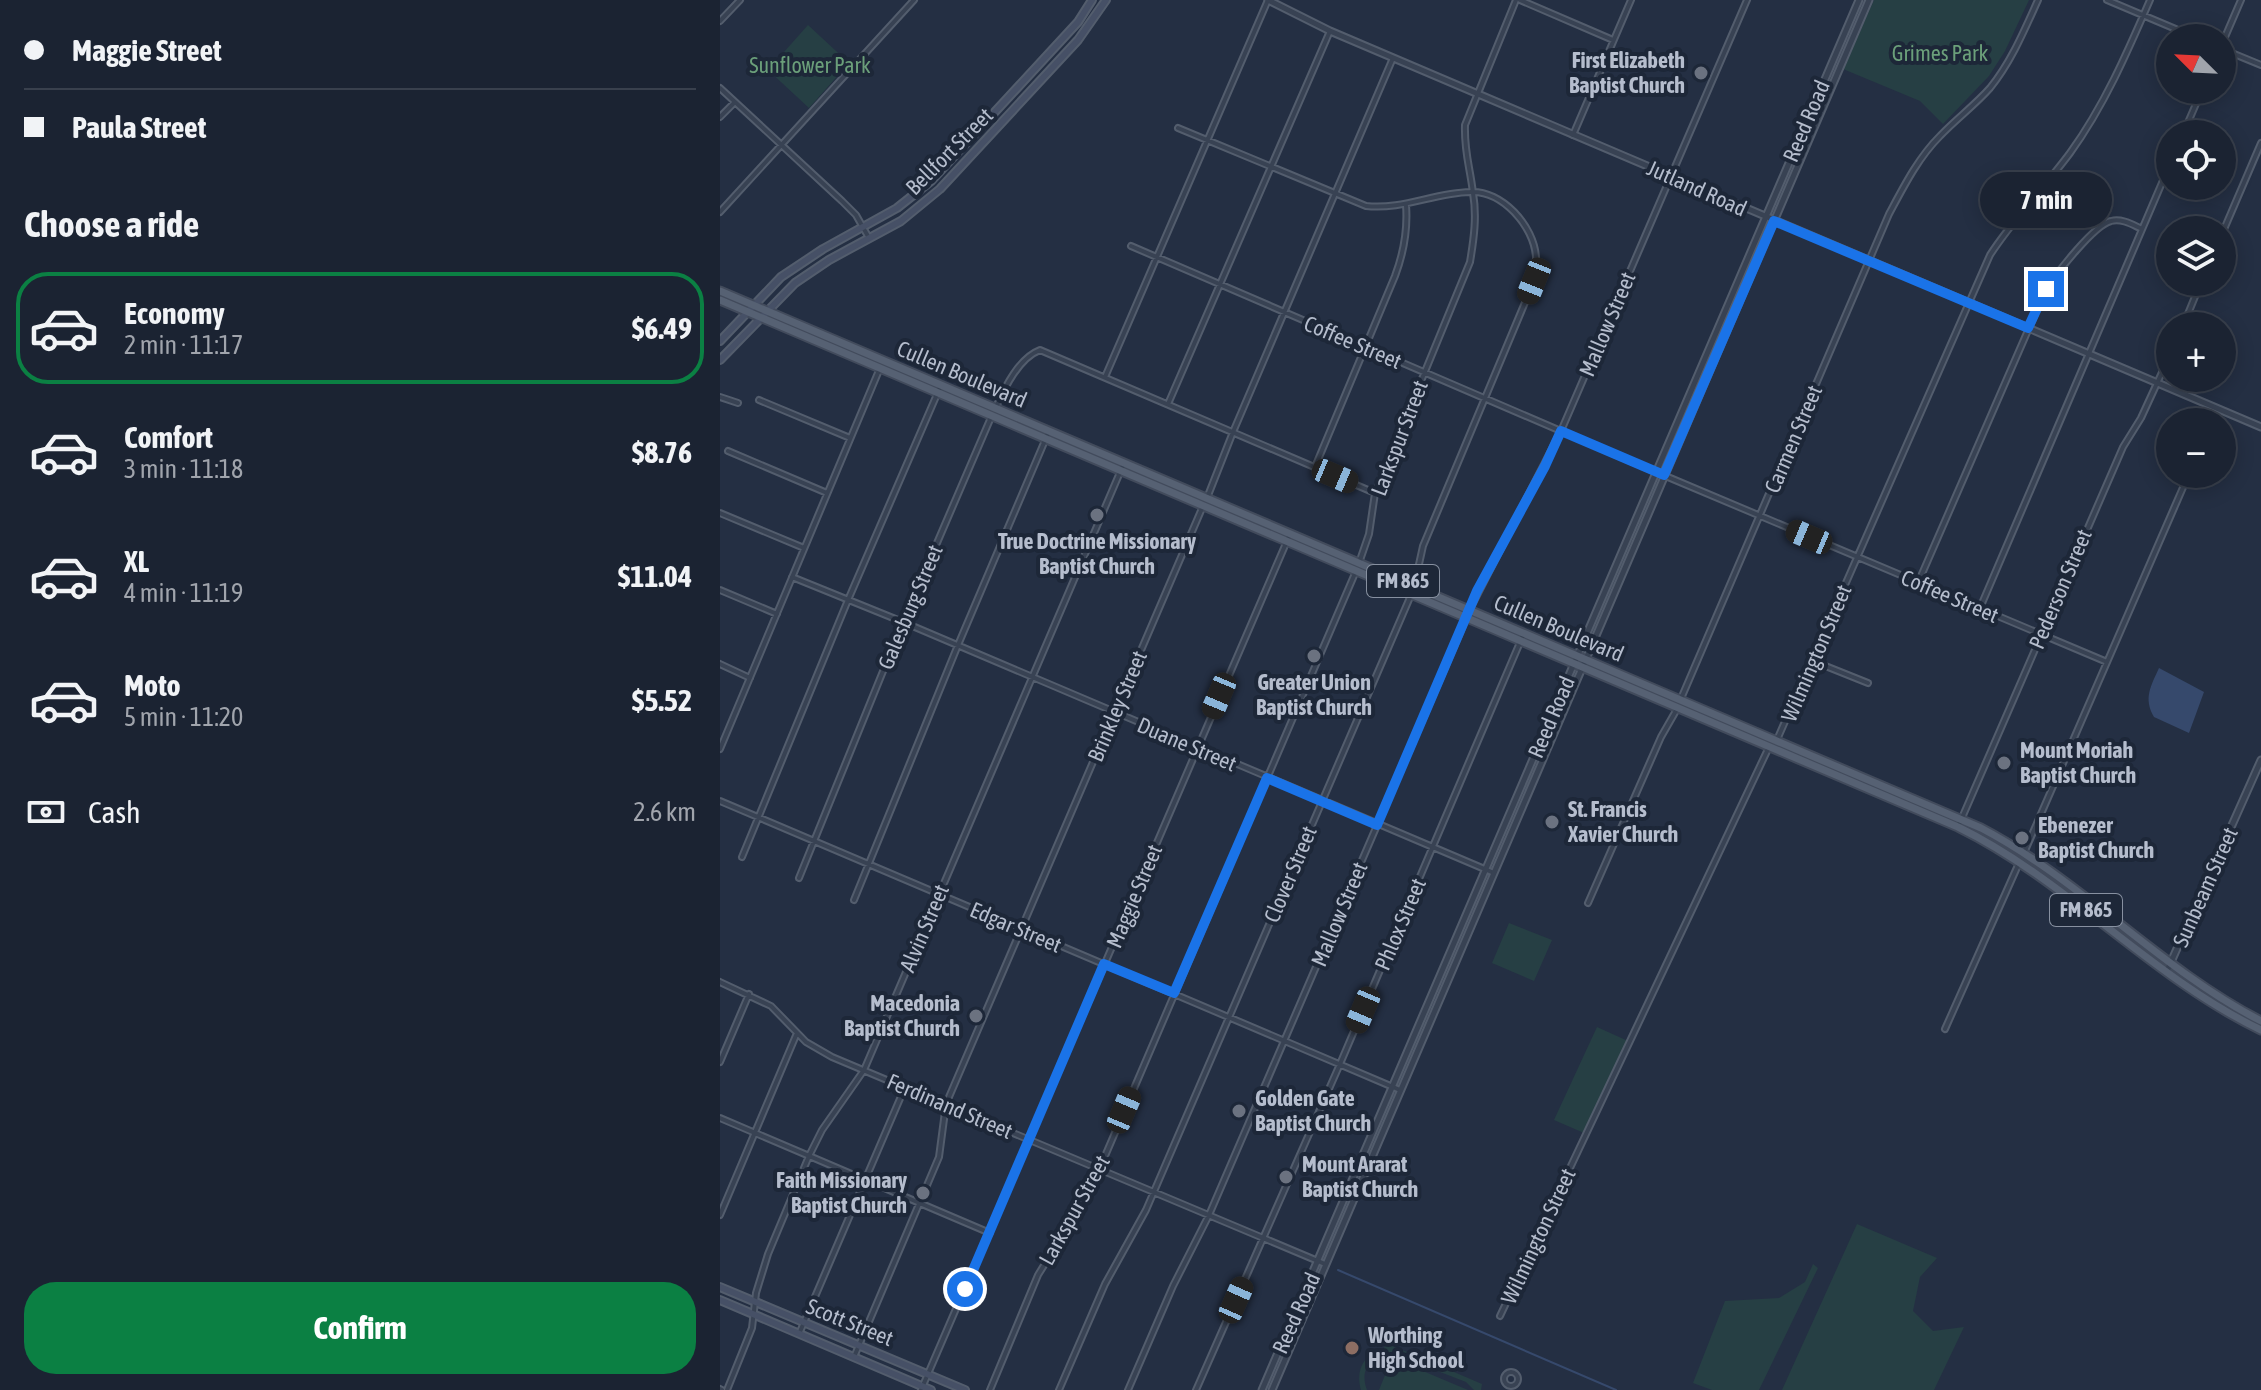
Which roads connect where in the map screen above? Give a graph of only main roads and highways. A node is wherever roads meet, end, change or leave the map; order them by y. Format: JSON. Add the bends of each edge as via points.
{"nodes":[{"id":1,"x":1092,"y":0,"type":"edge"},
{"id":2,"x":1106,"y":0,"type":"edge"},
{"id":3,"x":1078,"y":22,"type":"junction"},
{"id":4,"x":1087,"y":29,"type":"junction"},
{"id":5,"x":1030,"y":75,"type":"junction"},
{"id":6,"x":1039,"y":84,"type":"junction"},
{"id":7,"x":981,"y":128,"type":"junction"},
{"id":8,"x":990,"y":136,"type":"junction"},
{"id":9,"x":931,"y":181,"type":"junction"},
{"id":10,"x":940,"y":189,"type":"junction"},
{"id":11,"x":823,"y":249,"type":"junction"},
{"id":12,"x":829,"y":260,"type":"junction"},
{"id":13,"x":720,"y":291,"type":"edge"},
{"id":14,"x":720,"y":300,"type":"edge"},
{"id":15,"x":753,"y":304,"type":"junction"},
{"id":16,"x":746,"y":311,"type":"junction"},
{"id":17,"x":766,"y":311,"type":"junction"},
{"id":18,"x":760,"y":318,"type":"junction"},
{"id":19,"x":720,"y":341,"type":"edge"},
{"id":20,"x":720,"y":360,"type":"edge"},
{"id":21,"x":882,"y":364,"type":"junction"},
{"id":22,"x":1413,"y":590,"type":"junction"},
{"id":23,"x":1523,"y":636,"type":"junction"},
{"id":24,"x":1679,"y":704,"type":"junction"},
{"id":25,"x":1843,"y":774,"type":"junction"},
{"id":26,"x":1901,"y":794,"type":"junction"},
{"id":27,"x":1902,"y":803,"type":"junction"},
{"id":28,"x":1960,"y":823,"type":"junction"},
{"id":29,"x":2022,"y":857,"type":"junction"},
{"id":30,"x":2057,"y":889,"type":"junction"},
{"id":31,"x":2085,"y":899,"type":"junction"},
{"id":32,"x":2124,"y":934,"type":"junction"},
{"id":33,"x":2168,"y":967,"type":"junction"},
{"id":34,"x":2261,"y":1021,"type":"edge"},
{"id":35,"x":2261,"y":1030,"type":"edge"},
{"id":36,"x":720,"y":1287,"type":"edge"},
{"id":37,"x":720,"y":1300,"type":"edge"},
{"id":38,"x":922,"y":1388,"type":"edge"},
{"id":39,"x":931,"y":1390,"type":"edge"},
{"id":40,"x":965,"y":1390,"type":"edge"}],
"edges":[{"from":1,"to":3,"type":"main road","name":"Bellfort Street"},
{"from":2,"to":4,"type":"main road","name":"Bellfort Street"},
{"from":3,"to":4,"type":"main road"},
{"from":3,"to":5,"type":"main road","name":"Bellfort Street"},
{"from":4,"to":6,"type":"main road","name":"Bellfort Street"},
{"from":5,"to":6,"type":"main road"},
{"from":5,"to":7,"type":"main road","name":"Bellfort Street"},
{"from":6,"to":8,"type":"main road","name":"Bellfort Street"},
{"from":7,"to":8,"type":"main road"},
{"from":7,"to":9,"type":"main road","name":"Bellfort Street"},
{"from":8,"to":10,"type":"main road","name":"Bellfort Street"},
{"from":9,"to":10,"type":"main road"},
{"from":9,"to":11,"type":"main road","name":"Bellfort Street","via":[[897,208]]},
{"from":10,"to":12,"type":"main road","name":"Bellfort Street","via":[[901,221]]},
{"from":11,"to":12,"type":"main road"},
{"from":11,"to":15,"type":"main road","name":"Bellfort Street"},
{"from":12,"to":17,"type":"main road","name":"Bellfort Street"},
{"from":13,"to":15,"type":"main road","name":"Cullen Boulevard","number":"FM 865"},
{"from":14,"to":16,"type":"main road","name":"Cullen Boulevard","number":"FM 865"},
{"from":15,"to":16,"type":"main road","name":"Bellfort Street"},
{"from":15,"to":17,"type":"main road","name":"Cullen Boulevard","number":"FM 865"},
{"from":16,"to":18,"type":"main road","name":"Cullen Boulevard","number":"FM 865"},
{"from":16,"to":19,"type":"main road","name":"Bellfort Street"},
{"from":17,"to":18,"type":"main road","name":"Bellfort Street"},
{"from":17,"to":21,"type":"main road","name":"Cullen Boulevard","number":"FM 865"},
{"from":18,"to":20,"type":"main road","name":"Bellfort Street"},
{"from":18,"to":21,"type":"main road","name":"Cullen Boulevard","number":"FM 865"},
{"from":21,"to":22,"type":"main road","name":"Cullen Boulevard","number":"FM 865"},
{"from":22,"to":23,"type":"main road","name":"Cullen Boulevard","number":"FM 865","via":[[1470,609]]},
{"from":22,"to":23,"type":"main road","name":"Cullen Boulevard","number":"FM 865","via":[[1466,618]]},
{"from":23,"to":24,"type":"main road","name":"Cullen Boulevard","number":"FM 865"},
{"from":24,"to":25,"type":"main road","name":"Cullen Boulevard","number":"FM 865","via":[[1769,747]]},
{"from":24,"to":25,"type":"main road","name":"Cullen Boulevard","number":"FM 865","via":[[1778,741]]},
{"from":25,"to":26,"type":"main road","name":"Cullen Boulevard","number":"FM 865"},
{"from":25,"to":27,"type":"main road","name":"Cullen Boulevard","number":"FM 865"},
{"from":26,"to":27,"type":"main road"},
{"from":26,"to":28,"type":"main road","name":"Cullen Boulevard","number":"FM 865"},
{"from":27,"to":28,"type":"main road","name":"Cullen Boulevard","number":"FM 865"},
{"from":28,"to":29,"type":"main road","name":"Cullen Boulevard","number":"FM 865"},
{"from":29,"to":30,"type":"main road","name":"Cullen Boulevard","number":"FM 865"},
{"from":29,"to":31,"type":"main road","name":"Cullen Boulevard","number":"FM 865"},
{"from":30,"to":31,"type":"main road"},
{"from":30,"to":32,"type":"main road","name":"Cullen Boulevard","number":"FM 865"},
{"from":31,"to":32,"type":"main road","name":"Cullen Boulevard","number":"FM 865"},
{"from":32,"to":33,"type":"main road","name":"Cullen Boulevard","number":"FM 865"},
{"from":33,"to":34,"type":"main road","name":"Cullen Boulevard","number":"FM 865"},
{"from":33,"to":35,"type":"main road","name":"Cullen Boulevard","number":"FM 865","via":[[2220,1009]]},
{"from":36,"to":40,"type":"main road","name":"Scott Street"},
{"from":37,"to":38,"type":"main road","name":"Scott Street"},
{"from":38,"to":39,"type":"main road","name":"Scott Street"}]}
